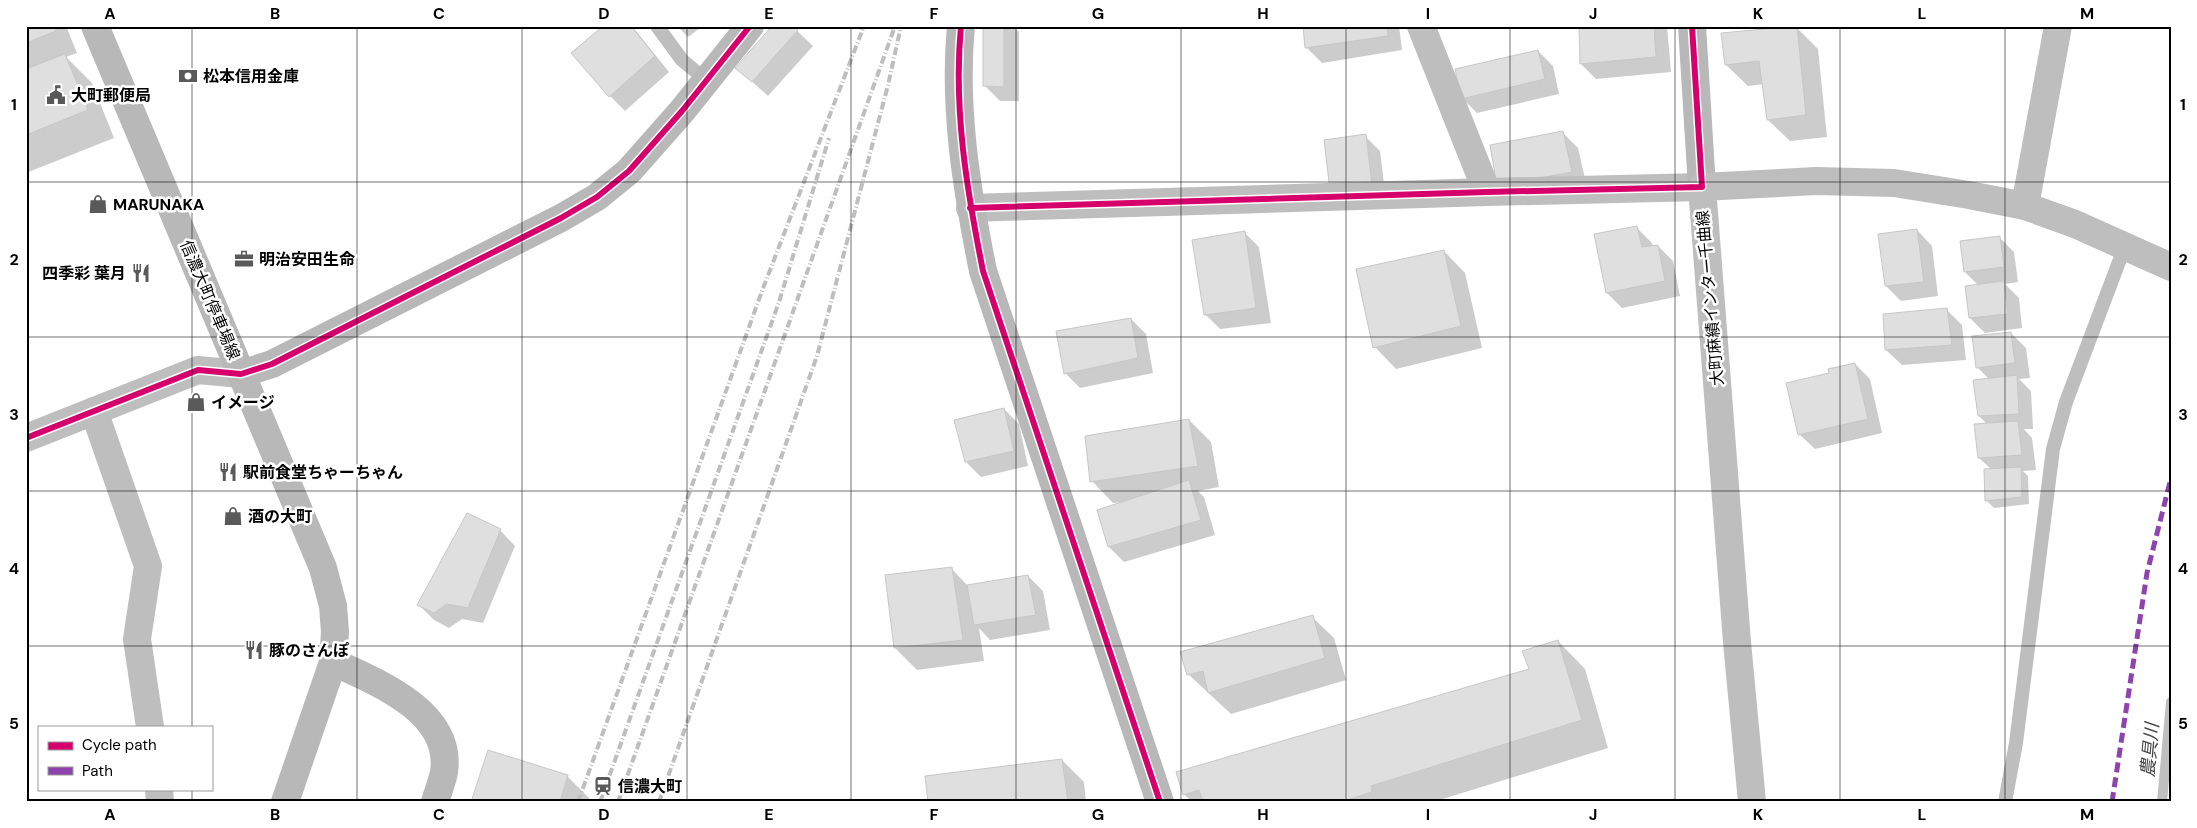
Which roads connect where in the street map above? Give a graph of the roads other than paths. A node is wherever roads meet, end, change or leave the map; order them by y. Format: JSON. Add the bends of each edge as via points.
{"nodes":[{"id":1,"x":95,"y":26,"type":"edge"},
{"id":2,"x":657,"y":26,"type":"edge"},
{"id":3,"x":750,"y":26,"type":"edge"},
{"id":4,"x":961,"y":26,"type":"edge"},
{"id":5,"x":1421,"y":26,"type":"edge"},
{"id":6,"x":1692,"y":26,"type":"edge"},
{"id":7,"x":2058,"y":26,"type":"edge"},
{"id":8,"x":707,"y":81,"type":"junction"},
{"id":9,"x":1702,"y":187,"type":"junction"},
{"id":10,"x":1487,"y":192,"type":"junction"},
{"id":11,"x":2025,"y":206,"type":"junction"},
{"id":12,"x":970,"y":208,"type":"junction"},
{"id":13,"x":2125,"y":246,"type":"junction"},
{"id":14,"x":2171,"y":267,"type":"edge"},
{"id":15,"x":241,"y":374,"type":"junction"},
{"id":16,"x":94,"y":411,"type":"junction"},
{"id":17,"x":26,"y":438,"type":"edge"},
{"id":18,"x":333,"y":662,"type":"junction"},
{"id":19,"x":150,"y":726,"type":"edge"},
{"id":20,"x":285,"y":802,"type":"edge"},
{"id":21,"x":435,"y":802,"type":"edge"},
{"id":22,"x":1160,"y":802,"type":"edge"},
{"id":23,"x":1752,"y":802,"type":"edge"},
{"id":24,"x":2005,"y":802,"type":"edge"}],
"edges":[{"from":1,"to":15,"type":"street","name":"信濃大町停車場線"},
{"from":2,"to":8,"type":"lane","via":[[682,60]]},
{"from":3,"to":8,"type":"street"},
{"from":4,"to":12,"type":"street","via":[[959,104]]},
{"from":5,"to":10,"type":"street"},
{"from":6,"to":9,"type":"street"},
{"from":7,"to":11,"type":"street"},
{"from":8,"to":15,"type":"street","via":[[629,171],[597,196],[560,218],[272,364]]},
{"from":9,"to":10,"type":"street"},
{"from":9,"to":11,"type":"street","name":"大町麻績インター千曲線","via":[[1816,181],[1894,183]]},
{"from":9,"to":23,"type":"street","name":"大町麻績インター千曲線"},
{"from":10,"to":12,"type":"street"},
{"from":11,"to":13,"type":"street","name":"大町麻績インター千曲線"},
{"from":12,"to":22,"type":"street","via":[[986,280]]},
{"from":13,"to":14,"type":"street","name":"大町麻績インター千曲線"},
{"from":13,"to":24,"type":"lane","via":[[2066,402],[2053,449],[2016,743]]},
{"from":15,"to":16,"type":"street","via":[[198,370]]},
{"from":15,"to":18,"type":"street","name":"信濃大町停車場線","via":[[323,568],[333,606]]},
{"from":16,"to":17,"type":"street"},
{"from":16,"to":19,"type":"street","via":[[148,566],[137,639]]},
{"from":18,"to":20,"type":"street","name":"信濃大町停車場線"},
{"from":18,"to":21,"type":"street","via":[[384,686],[434,726],[442,747],[444,771]]}]}
